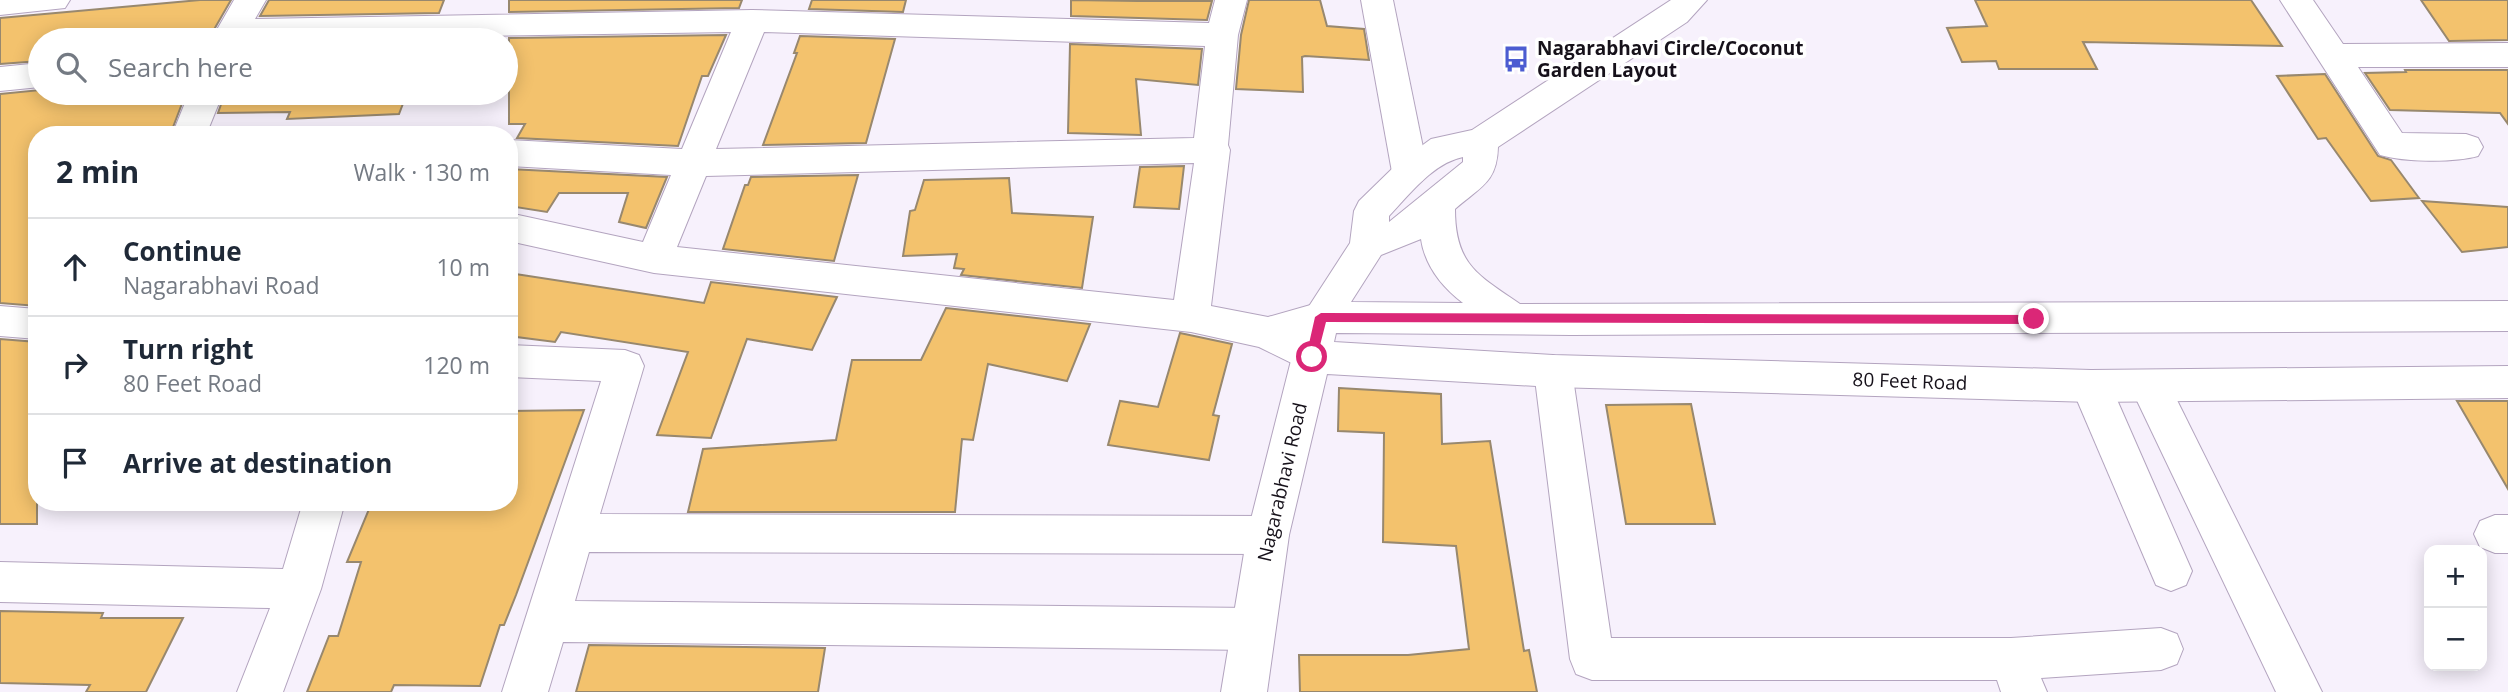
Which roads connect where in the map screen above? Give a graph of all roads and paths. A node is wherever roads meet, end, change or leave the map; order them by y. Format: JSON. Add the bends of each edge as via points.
{"nodes":[{"id":1,"x":54,"y":0,"type":"edge"},
{"id":2,"x":250,"y":0,"type":"edge"},
{"id":3,"x":1231,"y":0,"type":"edge"},
{"id":4,"x":1377,"y":0,"type":"edge"},
{"id":5,"x":1691,"y":0,"type":"edge"},
{"id":6,"x":2296,"y":0,"type":"edge"},
{"id":7,"x":0,"y":4,"type":"edge"},
{"id":8,"x":752,"y":21,"type":"junction"},
{"id":9,"x":233,"y":28,"type":"edge"},
{"id":10,"x":507,"y":28,"type":"edge"},
{"id":11,"x":1222,"y":35,"type":"junction"},
{"id":12,"x":2508,"y":55,"type":"edge"},
{"id":13,"x":2334,"y":56,"type":"junction"},
{"id":14,"x":28,"y":76,"type":"edge"},
{"id":15,"x":0,"y":79,"type":"edge"},
{"id":16,"x":201,"y":105,"type":"edge"},
{"id":17,"x":192,"y":126,"type":"edge"},
{"id":18,"x":1480,"y":141,"type":"junction"},
{"id":19,"x":2466,"y":147,"type":"dead end"},
{"id":20,"x":1213,"y":150,"type":"junction"},
{"id":21,"x":518,"y":153,"type":"edge"},
{"id":22,"x":692,"y":163,"type":"junction"},
{"id":23,"x":1410,"y":172,"type":"junction"},
{"id":24,"x":1437,"y":203,"type":"junction"},
{"id":25,"x":518,"y":229,"type":"edge"},
{"id":26,"x":1368,"y":245,"type":"junction"},
{"id":27,"x":654,"y":259,"type":"junction"},
{"id":28,"x":2508,"y":316,"type":"edge"},
{"id":29,"x":1191,"y":317,"type":"junction"},
{"id":30,"x":1321,"y":317,"type":"junction"},
{"id":31,"x":1512,"y":319,"type":"junction"},
{"id":32,"x":0,"y":321,"type":"edge"},
{"id":33,"x":28,"y":323,"type":"edge"},
{"id":34,"x":1268,"y":333,"type":"junction"},
{"id":35,"x":1312,"y":357,"type":"junction"},
{"id":36,"x":518,"y":361,"type":"edge"},
{"id":37,"x":1553,"y":371,"type":"junction"},
{"id":38,"x":2508,"y":383,"type":"edge"},
{"id":39,"x":2091,"y":386,"type":"junction"},
{"id":40,"x":2150,"y":386,"type":"junction"},
{"id":41,"x":321,"y":511,"type":"edge"},
{"id":42,"x":572,"y":533,"type":"junction"},
{"id":43,"x":1268,"y":536,"type":"junction"},
{"id":44,"x":2171,"y":571,"type":"dead end"},
{"id":45,"x":0,"y":582,"type":"edge"},
{"id":46,"x":299,"y":589,"type":"junction"},
{"id":47,"x":548,"y":621,"type":"junction"},
{"id":48,"x":1253,"y":629,"type":"junction"},
{"id":49,"x":2161,"y":649,"type":"dead end"},
{"id":50,"x":2017,"y":675,"type":"edge"},
{"id":51,"x":260,"y":692,"type":"edge"},
{"id":52,"x":525,"y":692,"type":"edge"},
{"id":53,"x":1244,"y":692,"type":"edge"},
{"id":54,"x":2300,"y":692,"type":"edge"}],
"edges":[{"from":1,"to":7,"type":"street"},
{"from":2,"to":9,"type":"street"},
{"from":3,"to":11,"type":"street"},
{"from":4,"to":23,"type":"street"},
{"from":5,"to":18,"type":"street","name":"Nagarabhavi Road"},
{"from":6,"to":13,"type":"street"},
{"from":8,"to":10,"type":"street"},
{"from":8,"to":11,"type":"street"},
{"from":8,"to":22,"type":"street"},
{"from":11,"to":20,"type":"street"},
{"from":12,"to":13,"type":"street"},
{"from":13,"to":19,"type":"street","via":[[2392,146]]},
{"from":14,"to":15,"type":"street"},
{"from":16,"to":17,"type":"street"},
{"from":18,"to":23,"type":"street","name":"Nagarabhavi Road","via":[[1443,148]]},
{"from":18,"to":24,"type":"street","via":[[1479,167]]},
{"from":20,"to":22,"type":"street"},
{"from":20,"to":29,"type":"street"},
{"from":21,"to":22,"type":"street"},
{"from":22,"to":27,"type":"street"},
{"from":23,"to":26,"type":"street","name":"Nagarabhavi Road","via":[[1371,211]]},
{"from":24,"to":26,"type":"street","via":[[1407,230]]},
{"from":24,"to":31,"type":"street","via":[[1436,225],[1444,260],[1456,276]]},
{"from":25,"to":27,"type":"street"},
{"from":26,"to":30,"type":"street","name":"Nagarabhavi Road"},
{"from":27,"to":29,"type":"street"},
{"from":28,"to":31,"type":"street"},
{"from":29,"to":34,"type":"street"},
{"from":30,"to":31,"type":"street"},
{"from":30,"to":34,"type":"street"},
{"from":30,"to":35,"type":"street","name":"Nagarabhavi Road"},
{"from":32,"to":33,"type":"street"},
{"from":34,"to":35,"type":"street"},
{"from":35,"to":37,"type":"street","name":"80 Feet Road"},
{"from":35,"to":43,"type":"street","name":"Nagarabhavi Road"},
{"from":36,"to":42,"type":"street","via":[[625,366]]},
{"from":37,"to":39,"type":"street","name":"80 Feet Road"},
{"from":37,"to":50,"type":"street","via":[[1592,659]]},
{"from":38,"to":40,"type":"street","name":"80 Feet Road"},
{"from":39,"to":40,"type":"street","name":"80 Feet Road"},
{"from":39,"to":44,"type":"street"},
{"from":40,"to":54,"type":"street"},
{"from":41,"to":46,"type":"street"},
{"from":42,"to":43,"type":"street"},
{"from":42,"to":47,"type":"street"},
{"from":43,"to":48,"type":"street","name":"Nagarabhavi Road"},
{"from":45,"to":46,"type":"street"},
{"from":46,"to":51,"type":"street"},
{"from":47,"to":48,"type":"street"},
{"from":47,"to":52,"type":"street"},
{"from":48,"to":53,"type":"street","name":"Nagarabhavi Road"},
{"from":49,"to":50,"type":"street"}]}
